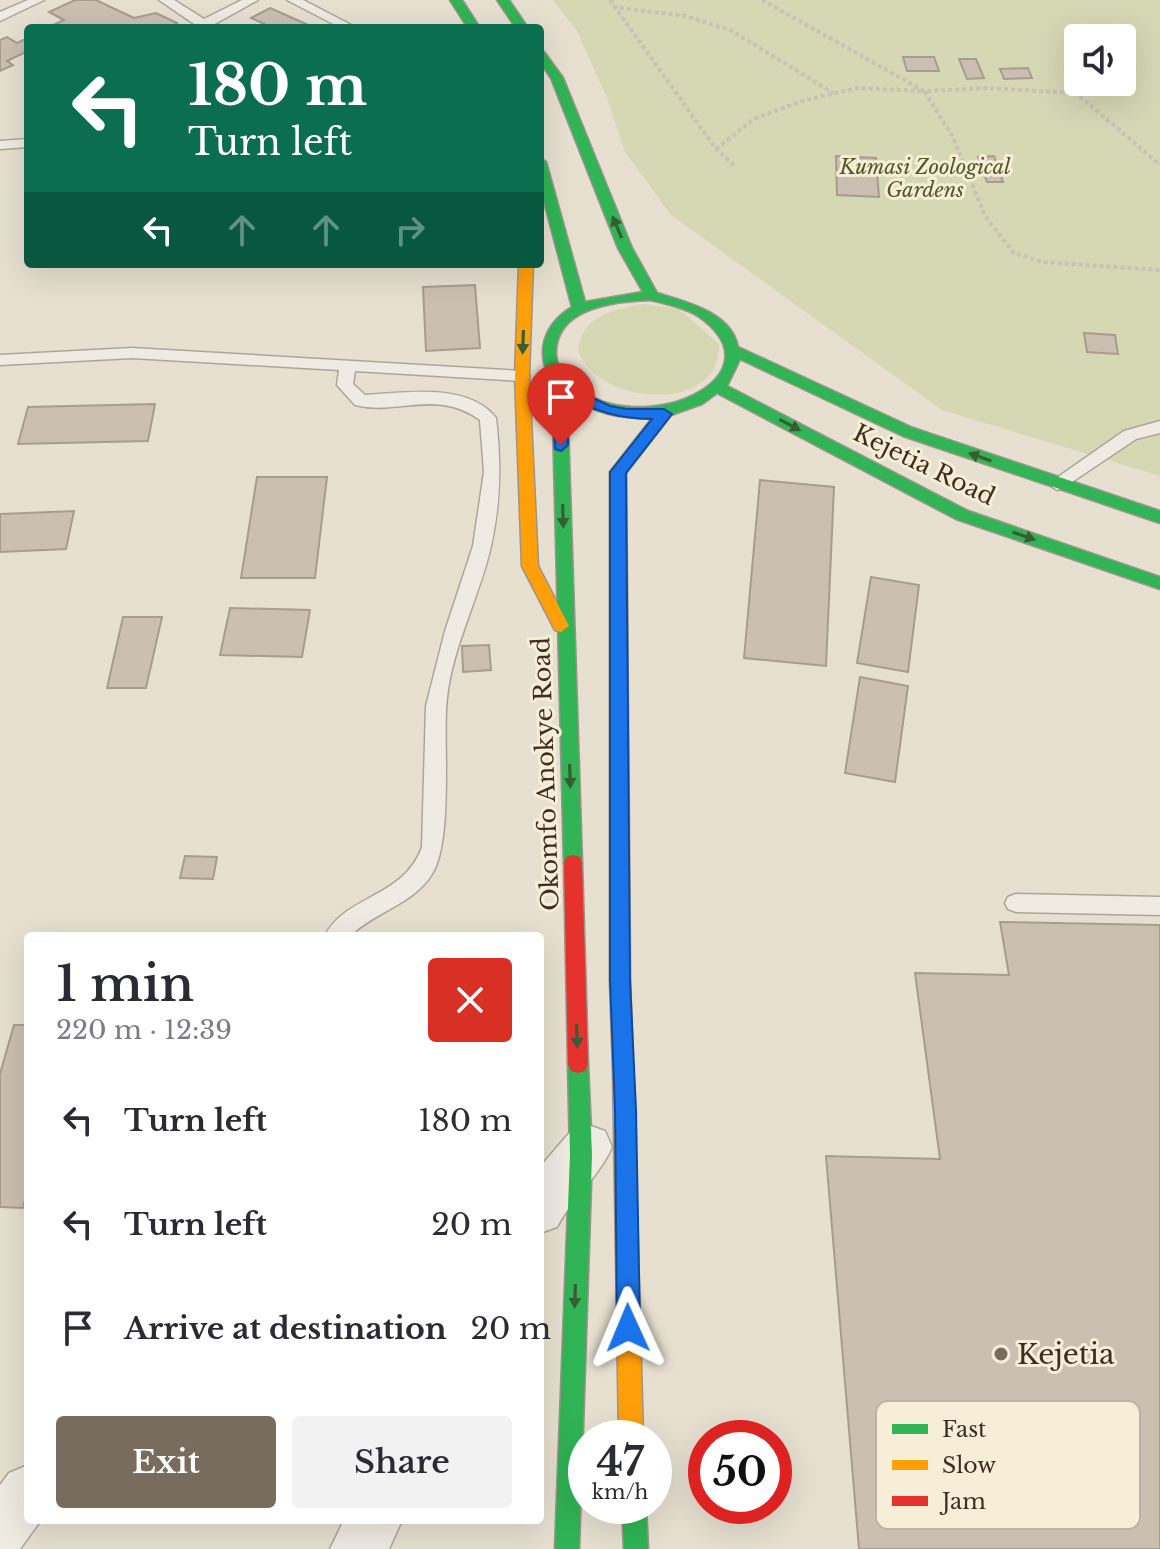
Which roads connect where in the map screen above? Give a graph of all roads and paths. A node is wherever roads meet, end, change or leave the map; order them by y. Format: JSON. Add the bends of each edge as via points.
{"nodes":[{"id":1,"x":38,"y":0,"type":"edge"},
{"id":2,"x":165,"y":0,"type":"edge"},
{"id":3,"x":252,"y":0,"type":"edge"},
{"id":4,"x":293,"y":0,"type":"edge"},
{"id":5,"x":456,"y":0,"type":"edge"},
{"id":6,"x":503,"y":0,"type":"edge"},
{"id":7,"x":610,"y":0,"type":"edge"},
{"id":8,"x":762,"y":0,"type":"edge"},
{"id":9,"x":613,"y":7,"type":"junction"},
{"id":10,"x":0,"y":17,"type":"edge"},
{"id":11,"x":204,"y":24,"type":"edge"},
{"id":12,"x":210,"y":24,"type":"edge"},
{"id":13,"x":343,"y":24,"type":"edge"},
{"id":14,"x":471,"y":24,"type":"edge"},
{"id":15,"x":519,"y":24,"type":"edge"},
{"id":16,"x":544,"y":60,"type":"edge"},
{"id":17,"x":924,"y":91,"type":"junction"},
{"id":18,"x":834,"y":93,"type":"junction"},
{"id":19,"x":24,"y":143,"type":"edge"},
{"id":20,"x":0,"y":145,"type":"edge"},
{"id":21,"x":716,"y":149,"type":"junction"},
{"id":22,"x":734,"y":165,"type":"dead end"},
{"id":23,"x":1160,"y":165,"type":"edge"},
{"id":24,"x":544,"y":177,"type":"edge"},
{"id":25,"x":526,"y":268,"type":"edge"},
{"id":26,"x":1160,"y":270,"type":"edge"},
{"id":27,"x":652,"y":296,"type":"junction"},
{"id":28,"x":580,"y":310,"type":"junction"},
{"id":29,"x":735,"y":351,"type":"junction"},
{"id":30,"x":0,"y":360,"type":"edge"},
{"id":31,"x":348,"y":367,"type":"junction"},
{"id":32,"x":522,"y":376,"type":"junction"},
{"id":33,"x":559,"y":382,"type":"junction"},
{"id":34,"x":720,"y":389,"type":"junction"},
{"id":35,"x":664,"y":414,"type":"junction"},
{"id":36,"x":1160,"y":427,"type":"edge"},
{"id":37,"x":1057,"y":484,"type":"junction"},
{"id":38,"x":1160,"y":517,"type":"edge"},
{"id":39,"x":1160,"y":583,"type":"edge"},
{"id":40,"x":566,"y":636,"type":"junction"},
{"id":41,"x":1016,"y":903,"type":"dead end"},
{"id":42,"x":1160,"y":906,"type":"edge"},
{"id":43,"x":340,"y":932,"type":"edge"},
{"id":44,"x":625,"y":1110,"type":"junction"},
{"id":45,"x":581,"y":1154,"type":"junction"},
{"id":46,"x":544,"y":1196,"type":"edge"},
{"id":47,"x":631,"y":1420,"type":"edge"},
{"id":48,"x":555,"y":1439,"type":"edge"},
{"id":49,"x":24,"y":1497,"type":"edge"},
{"id":50,"x":373,"y":1524,"type":"edge"},
{"id":51,"x":635,"y":1524,"type":"edge"},
{"id":52,"x":0,"y":1530,"type":"edge"},
{"id":53,"x":358,"y":1549,"type":"edge"},
{"id":54,"x":567,"y":1549,"type":"edge"},
{"id":55,"x":636,"y":1549,"type":"edge"}],
"edges":[{"from":1,"to":10,"type":"lane"},
{"from":2,"to":11,"type":"lane"},
{"from":3,"to":12,"type":"lane"},
{"from":4,"to":13,"type":"lane"},
{"from":5,"to":14,"type":"main road"},
{"from":6,"to":15,"type":"main road"},
{"from":7,"to":9,"type":"path"},
{"from":8,"to":17,"type":"path"},
{"from":9,"to":18,"type":"path","via":[[686,16],[732,31]]},
{"from":9,"to":21,"type":"path"},
{"from":27,"to":16,"type":"main road","one_way":true,"via":[[625,248],[557,78]]},
{"from":17,"to":18,"type":"path","via":[[857,88]]},
{"from":17,"to":23,"type":"path","via":[[1076,93]]},
{"from":17,"to":26,"type":"path","via":[[953,137],[985,216],[1014,253],[1042,262]]},
{"from":18,"to":21,"type":"path","via":[[754,119]]},
{"from":19,"to":20,"type":"lane"},
{"from":21,"to":22,"type":"path"},
{"from":24,"to":28,"type":"main road"},
{"from":25,"to":32,"type":"main road","one_way":true},
{"from":27,"to":28,"type":"main road","via":[[615,298]]},
{"from":27,"to":29,"type":"main road","via":[[708,315]]},
{"from":28,"to":33,"type":"main road","via":[[555,330],[549,343],[548,360]]},
{"from":29,"to":34,"type":"main road","via":[[735,364]]},
{"from":37,"to":29,"type":"main road","name":"Kejetia Road","one_way":true,"via":[[908,432]]},
{"from":30,"to":31,"type":"lane","via":[[132,353]]},
{"from":31,"to":32,"type":"lane"},
{"from":31,"to":43,"type":"lane","via":[[345,385],[361,401],[455,399],[475,406],[488,418],[493,472],[482,546],[436,706],[432,847],[424,870]]},
{"from":32,"to":40,"type":"main road","via":[[530,566]]},
{"from":33,"to":35,"type":"main road","via":[[606,410]]},
{"from":33,"to":40,"type":"main road","name":"Okomfo Anokye Road","one_way":true},
{"from":34,"to":35,"type":"main road","via":[[689,408]]},
{"from":34,"to":39,"type":"main road","name":"Kejetia Road","one_way":true,"via":[[962,515]]},
{"from":35,"to":44,"type":"main road","via":[[618,472]]},
{"from":36,"to":37,"type":"lane","via":[[1130,435]]},
{"from":37,"to":38,"type":"main road","name":"Kejetia Road"},
{"from":40,"to":45,"type":"main road","name":"Okomfo Anokye Road","one_way":true},
{"from":41,"to":42,"type":"lane"},
{"from":44,"to":45,"type":"street"},
{"from":44,"to":47,"type":"main road"},
{"from":45,"to":46,"type":"street"},
{"from":45,"to":48,"type":"main road","name":"Okomfo Anokye Road","one_way":true},
{"from":48,"to":54,"type":"main road","name":"Okomfo Anokye Road"},
{"from":49,"to":52,"type":"street"},
{"from":50,"to":53,"type":"street"},
{"from":51,"to":55,"type":"main road"}]}
